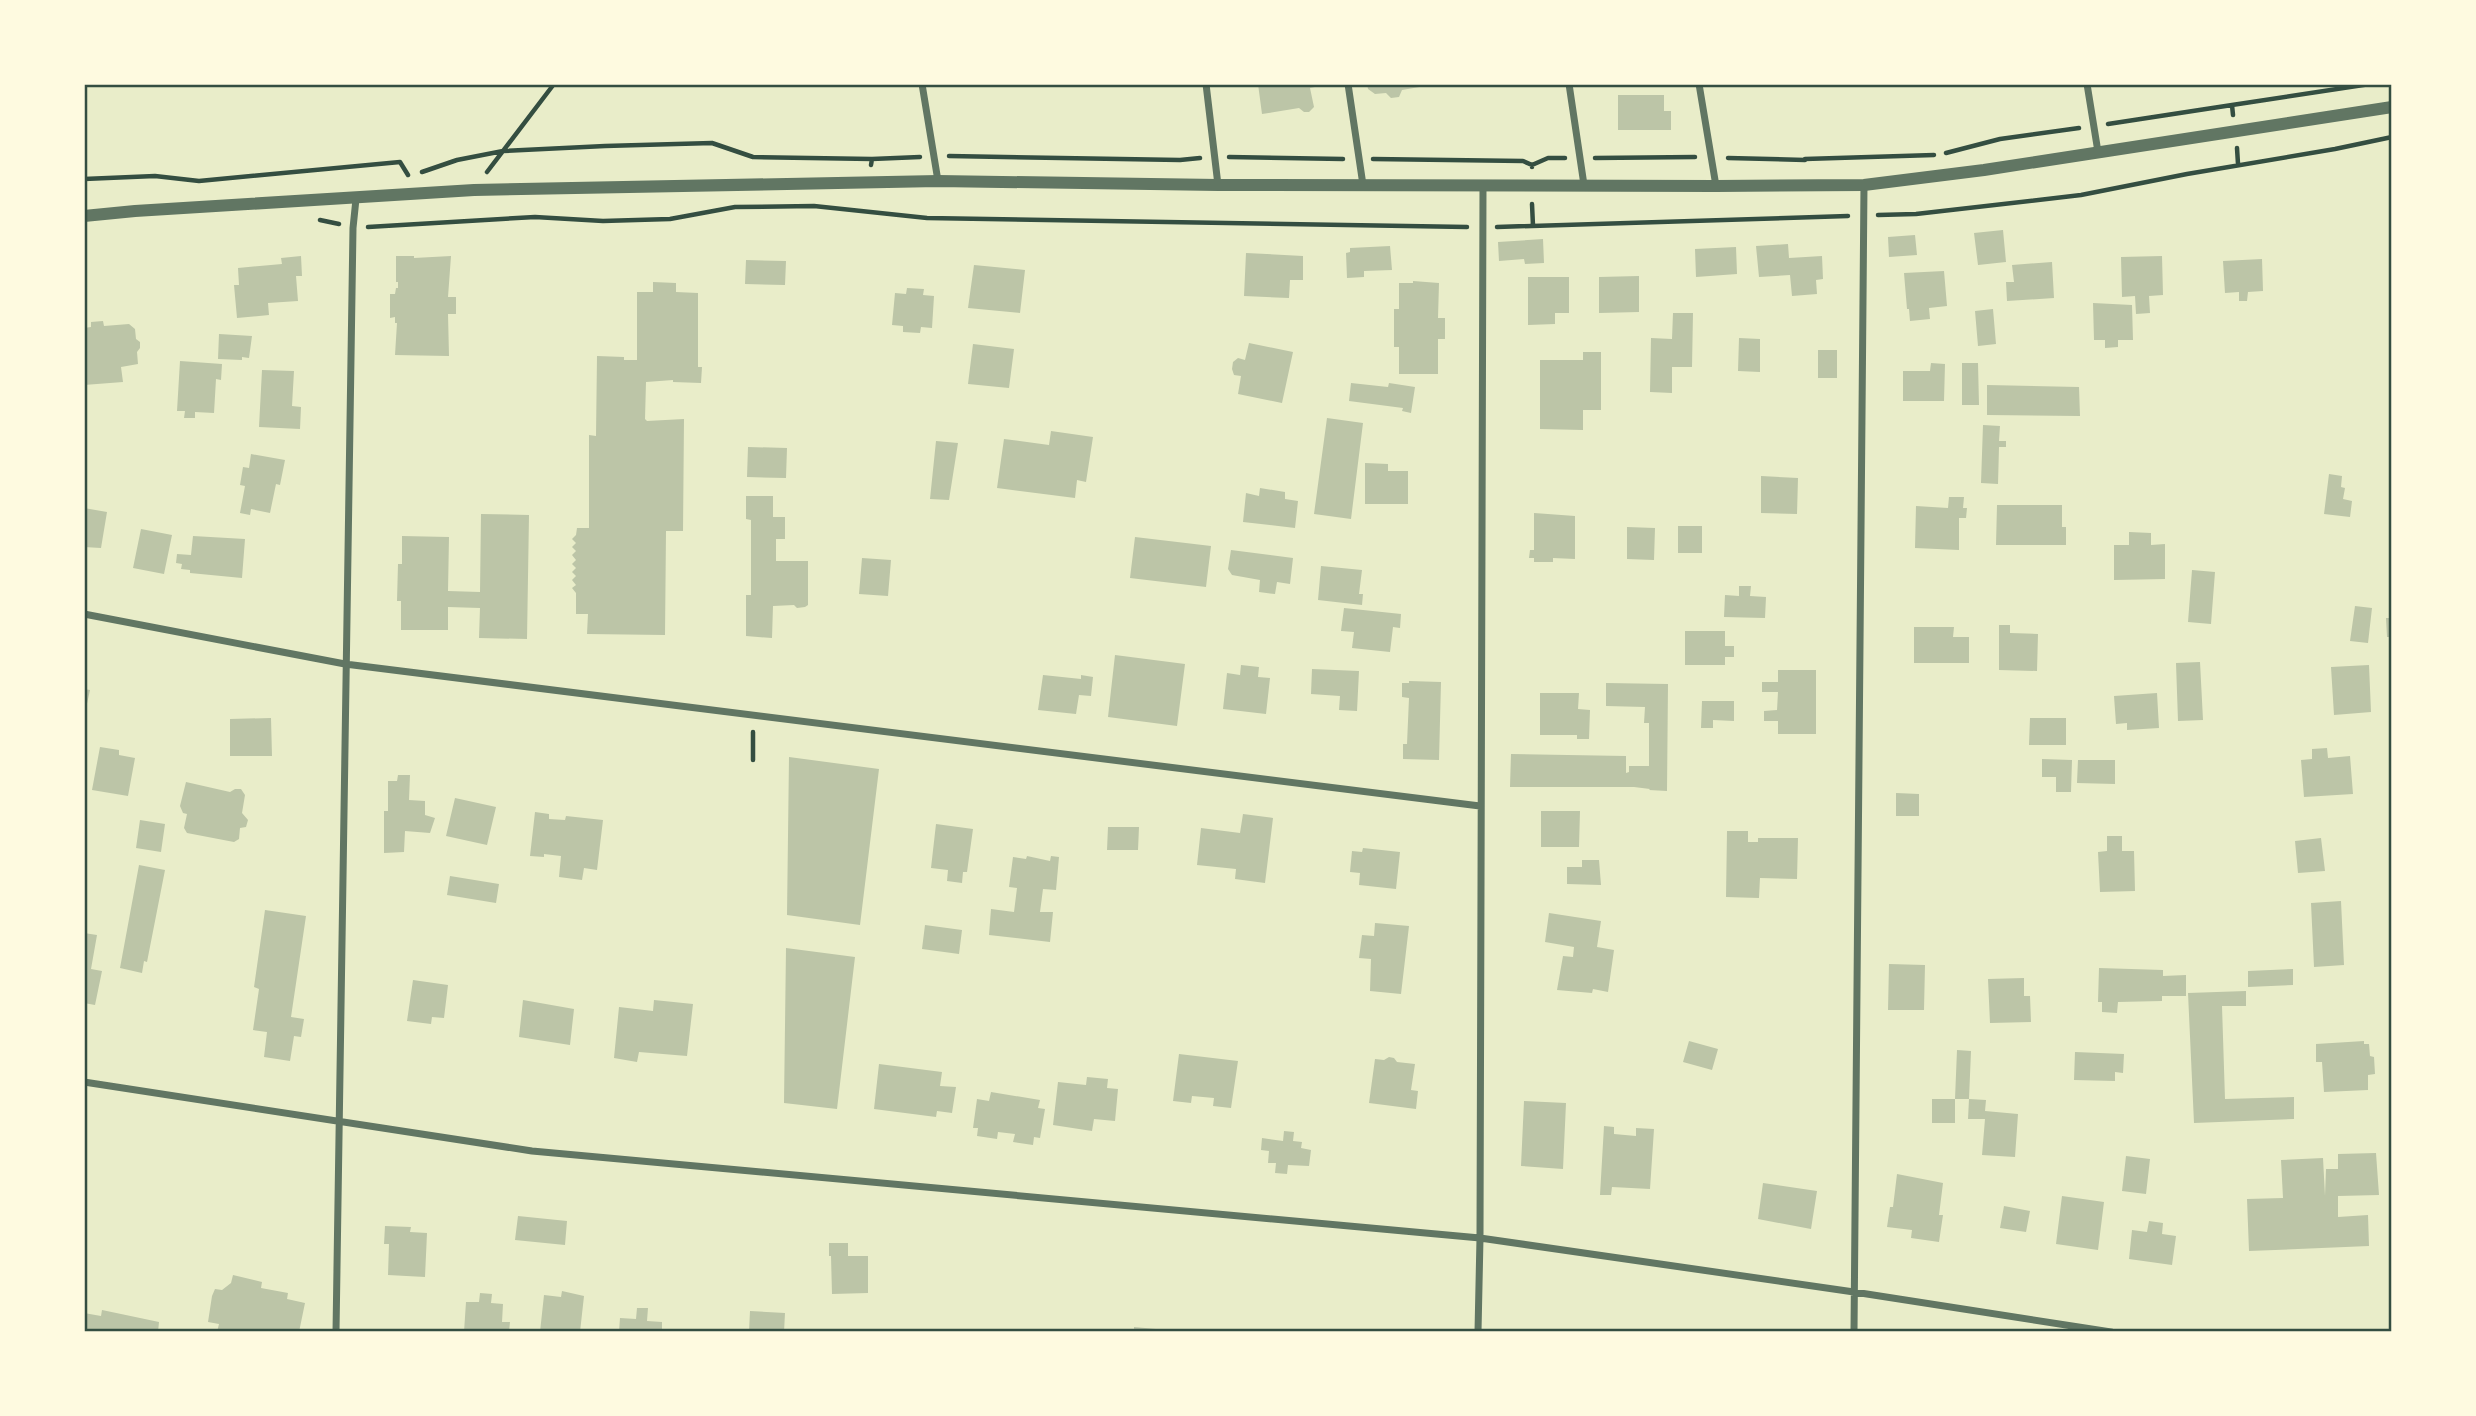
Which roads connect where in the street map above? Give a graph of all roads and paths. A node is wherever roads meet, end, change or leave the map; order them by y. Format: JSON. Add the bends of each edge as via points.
{"nodes":[{"id":1,"x":554,"y":84,"type":"edge"},
{"id":2,"x":922,"y":84,"type":"edge"},
{"id":3,"x":1206,"y":84,"type":"edge"},
{"id":4,"x":1348,"y":84,"type":"edge"},
{"id":5,"x":1569,"y":84,"type":"edge"},
{"id":6,"x":1699,"y":84,"type":"edge"},
{"id":7,"x":2087,"y":84,"type":"edge"},
{"id":8,"x":2232,"y":105,"type":"dead end"},
{"id":9,"x":2392,"y":107,"type":"edge"},
{"id":10,"x":2094,"y":126,"type":"junction"},
{"id":11,"x":2392,"y":137,"type":"edge"},
{"id":12,"x":503,"y":151,"type":"junction"},
{"id":13,"x":2098,"y":152,"type":"junction"},
{"id":14,"x":934,"y":156,"type":"junction"},
{"id":15,"x":1214,"y":157,"type":"junction"},
{"id":16,"x":872,"y":159,"type":"junction"},
{"id":17,"x":1359,"y":159,"type":"junction"},
{"id":18,"x":1805,"y":159,"type":"dead end"},
{"id":19,"x":1532,"y":165,"type":"dead end"},
{"id":20,"x":84,"y":180,"type":"edge"},
{"id":21,"x":938,"y":181,"type":"junction"},
{"id":22,"x":870,"y":182,"type":"junction"},
{"id":23,"x":1218,"y":185,"type":"junction"},
{"id":24,"x":1363,"y":185,"type":"junction"},
{"id":25,"x":1483,"y":185,"type":"junction"},
{"id":26,"x":1584,"y":185,"type":"junction"},
{"id":27,"x":1864,"y":185,"type":"junction"},
{"id":28,"x":1716,"y":187,"type":"junction"},
{"id":29,"x":474,"y":190,"type":"junction"},
{"id":30,"x":420,"y":194,"type":"junction"},
{"id":31,"x":356,"y":198,"type":"junction"},
{"id":32,"x":869,"y":212,"type":"junction"},
{"id":33,"x":1864,"y":215,"type":"junction"},
{"id":34,"x":84,"y":216,"type":"edge"},
{"id":35,"x":422,"y":225,"type":"junction"},
{"id":36,"x":1482,"y":227,"type":"junction"},
{"id":37,"x":353,"y":228,"type":"junction"},
{"id":38,"x":84,"y":614,"type":"edge"},
{"id":39,"x":345,"y":664,"type":"junction"},
{"id":40,"x":753,"y":717,"type":"junction"},
{"id":41,"x":753,"y":760,"type":"dead end"},
{"id":42,"x":1480,"y":806,"type":"junction"},
{"id":43,"x":84,"y":1082,"type":"edge"},
{"id":44,"x":339,"y":1122,"type":"junction"},
{"id":45,"x":1480,"y":1238,"type":"junction"},
{"id":46,"x":1854,"y":1292,"type":"junction"},
{"id":47,"x":336,"y":1332,"type":"edge"},
{"id":48,"x":1478,"y":1332,"type":"edge"},
{"id":49,"x":1854,"y":1332,"type":"edge"},
{"id":50,"x":2111,"y":1332,"type":"edge"}],
"edges":[{"from":1,"to":12,"type":"path"},
{"from":2,"to":14,"type":"street"},
{"from":3,"to":15,"type":"street"},
{"from":4,"to":17,"type":"street"},
{"from":5,"to":26,"type":"street"},
{"from":6,"to":28,"type":"street"},
{"from":7,"to":10,"type":"street"},
{"from":8,"to":10,"type":"path"},
{"from":9,"to":13,"type":"street"},
{"from":10,"to":13,"type":"street"},
{"from":10,"to":18,"type":"path","via":[[2000,139],[1942,154]]},
{"from":11,"to":33,"type":"path","via":[[2081,195],[1916,214]]},
{"from":12,"to":16,"type":"path","via":[[712,144],[753,157]]},
{"from":12,"to":29,"type":"path"},
{"from":12,"to":30,"type":"path","via":[[421,172]]},
{"from":13,"to":27,"type":"street"},
{"from":14,"to":15,"type":"path"},
{"from":14,"to":16,"type":"path"},
{"from":14,"to":21,"type":"street"},
{"from":15,"to":17,"type":"path"},
{"from":15,"to":23,"type":"street"},
{"from":16,"to":22,"type":"path"},
{"from":17,"to":19,"type":"path","via":[[1523,161]]},
{"from":17,"to":24,"type":"street"},
{"from":20,"to":30,"type":"path","via":[[199,180],[400,162]]},
{"from":21,"to":22,"type":"street"},
{"from":21,"to":23,"type":"street"},
{"from":22,"to":29,"type":"street"},
{"from":22,"to":32,"type":"path"},
{"from":23,"to":24,"type":"street"},
{"from":24,"to":25,"type":"street"},
{"from":25,"to":26,"type":"street"},
{"from":25,"to":36,"type":"street"},
{"from":26,"to":28,"type":"street"},
{"from":27,"to":28,"type":"street"},
{"from":27,"to":33,"type":"street"},
{"from":29,"to":30,"type":"street"},
{"from":30,"to":31,"type":"street"},
{"from":30,"to":35,"type":"path"},
{"from":31,"to":34,"type":"street"},
{"from":31,"to":37,"type":"street"},
{"from":32,"to":35,"type":"path","via":[[814,206],[734,207],[670,219],[536,218]]},
{"from":32,"to":36,"type":"path","via":[[927,218]]},
{"from":33,"to":36,"type":"path"},
{"from":33,"to":46,"type":"street"},
{"from":35,"to":37,"type":"path"},
{"from":36,"to":42,"type":"street"},
{"from":37,"to":39,"type":"street"},
{"from":38,"to":39,"type":"street"},
{"from":39,"to":40,"type":"street"},
{"from":39,"to":44,"type":"street"},
{"from":40,"to":41,"type":"path"},
{"from":40,"to":42,"type":"street"},
{"from":42,"to":45,"type":"street"},
{"from":43,"to":44,"type":"street"},
{"from":44,"to":45,"type":"street","via":[[532,1151]]},
{"from":44,"to":47,"type":"street"},
{"from":45,"to":46,"type":"street"},
{"from":45,"to":48,"type":"street"},
{"from":46,"to":49,"type":"street"},
{"from":46,"to":50,"type":"street"}]}
